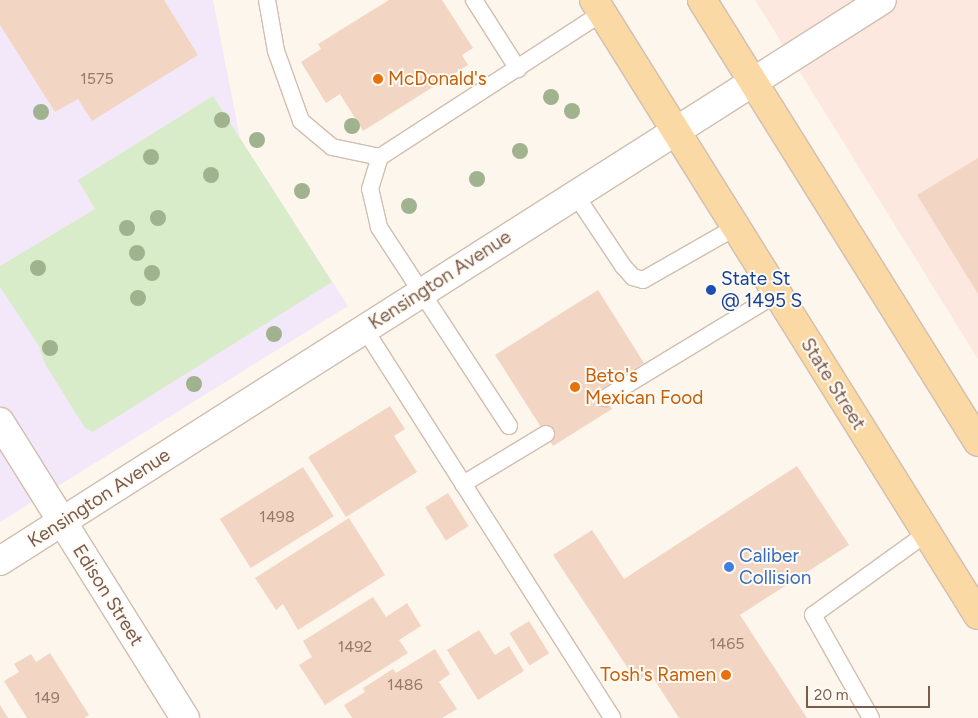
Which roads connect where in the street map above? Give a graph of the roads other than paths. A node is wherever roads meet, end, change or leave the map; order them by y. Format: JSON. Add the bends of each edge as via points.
{"nodes":[{"id":1,"x":268,"y":0,"type":"edge"},
{"id":2,"x":474,"y":0,"type":"edge"},
{"id":3,"x":702,"y":0,"type":"edge"},
{"id":4,"x":882,"y":0,"type":"edge"},
{"id":5,"x":598,"y":7,"type":"edge"},
{"id":6,"x":518,"y":69,"type":"junction"},
{"id":7,"x":752,"y":82,"type":"junction"},
{"id":8,"x":675,"y":130,"type":"junction"},
{"id":9,"x":380,"y":158,"type":"junction"},
{"id":10,"x":576,"y":194,"type":"junction"},
{"id":11,"x":736,"y":227,"type":"junction"},
{"id":12,"x":422,"y":291,"type":"junction"},
{"id":13,"x":777,"y":294,"type":"junction"},
{"id":14,"x":364,"y":328,"type":"junction"},
{"id":15,"x":605,"y":398,"type":"dead end"},
{"id":16,"x":0,"y":422,"type":"edge"},
{"id":17,"x":509,"y":426,"type":"dead end"},
{"id":18,"x":546,"y":434,"type":"dead end"},
{"id":19,"x":978,"y":442,"type":"edge"},
{"id":20,"x":463,"y":484,"type":"junction"},
{"id":21,"x":62,"y":521,"type":"junction"},
{"id":22,"x":927,"y":533,"type":"junction"},
{"id":23,"x":0,"y":561,"type":"edge"},
{"id":24,"x":978,"y":615,"type":"edge"},
{"id":25,"x":185,"y":718,"type":"edge"},
{"id":26,"x":612,"y":718,"type":"edge"},
{"id":27,"x":871,"y":718,"type":"edge"}],
"edges":[{"from":1,"to":9,"type":"lane","via":[[276,51],[300,121],[332,148]]},
{"from":2,"to":6,"type":"lane"},
{"from":3,"to":7,"type":"main road"},
{"from":4,"to":7,"type":"street","name":"Kensington Avenue"},
{"from":5,"to":6,"type":"lane"},
{"from":5,"to":8,"type":"main road","name":"State Street"},
{"from":6,"to":9,"type":"lane"},
{"from":7,"to":8,"type":"street","name":"Kensington Avenue"},
{"from":7,"to":19,"type":"main road"},
{"from":8,"to":10,"type":"street","name":"Kensington Avenue"},
{"from":8,"to":11,"type":"main road","name":"State Street"},
{"from":9,"to":12,"type":"lane","via":[[370,189],[379,227]]},
{"from":10,"to":11,"type":"lane","via":[[623,266],[633,277],[643,280]]},
{"from":10,"to":12,"type":"street","name":"Kensington Avenue"},
{"from":11,"to":13,"type":"main road","name":"State Street"},
{"from":12,"to":14,"type":"street","name":"Kensington Avenue"},
{"from":12,"to":17,"type":"lane"},
{"from":13,"to":15,"type":"lane"},
{"from":13,"to":22,"type":"main road","name":"State Street"},
{"from":14,"to":20,"type":"lane"},
{"from":14,"to":21,"type":"street","name":"Kensington Avenue"},
{"from":16,"to":21,"type":"street","name":"Edison Street"},
{"from":18,"to":20,"type":"lane"},
{"from":20,"to":26,"type":"lane"},
{"from":21,"to":23,"type":"street","name":"Kensington Avenue"},
{"from":21,"to":25,"type":"street","name":"Edison Street"},
{"from":22,"to":24,"type":"main road","name":"State Street"},
{"from":22,"to":27,"type":"lane","via":[[812,615]]}]}
